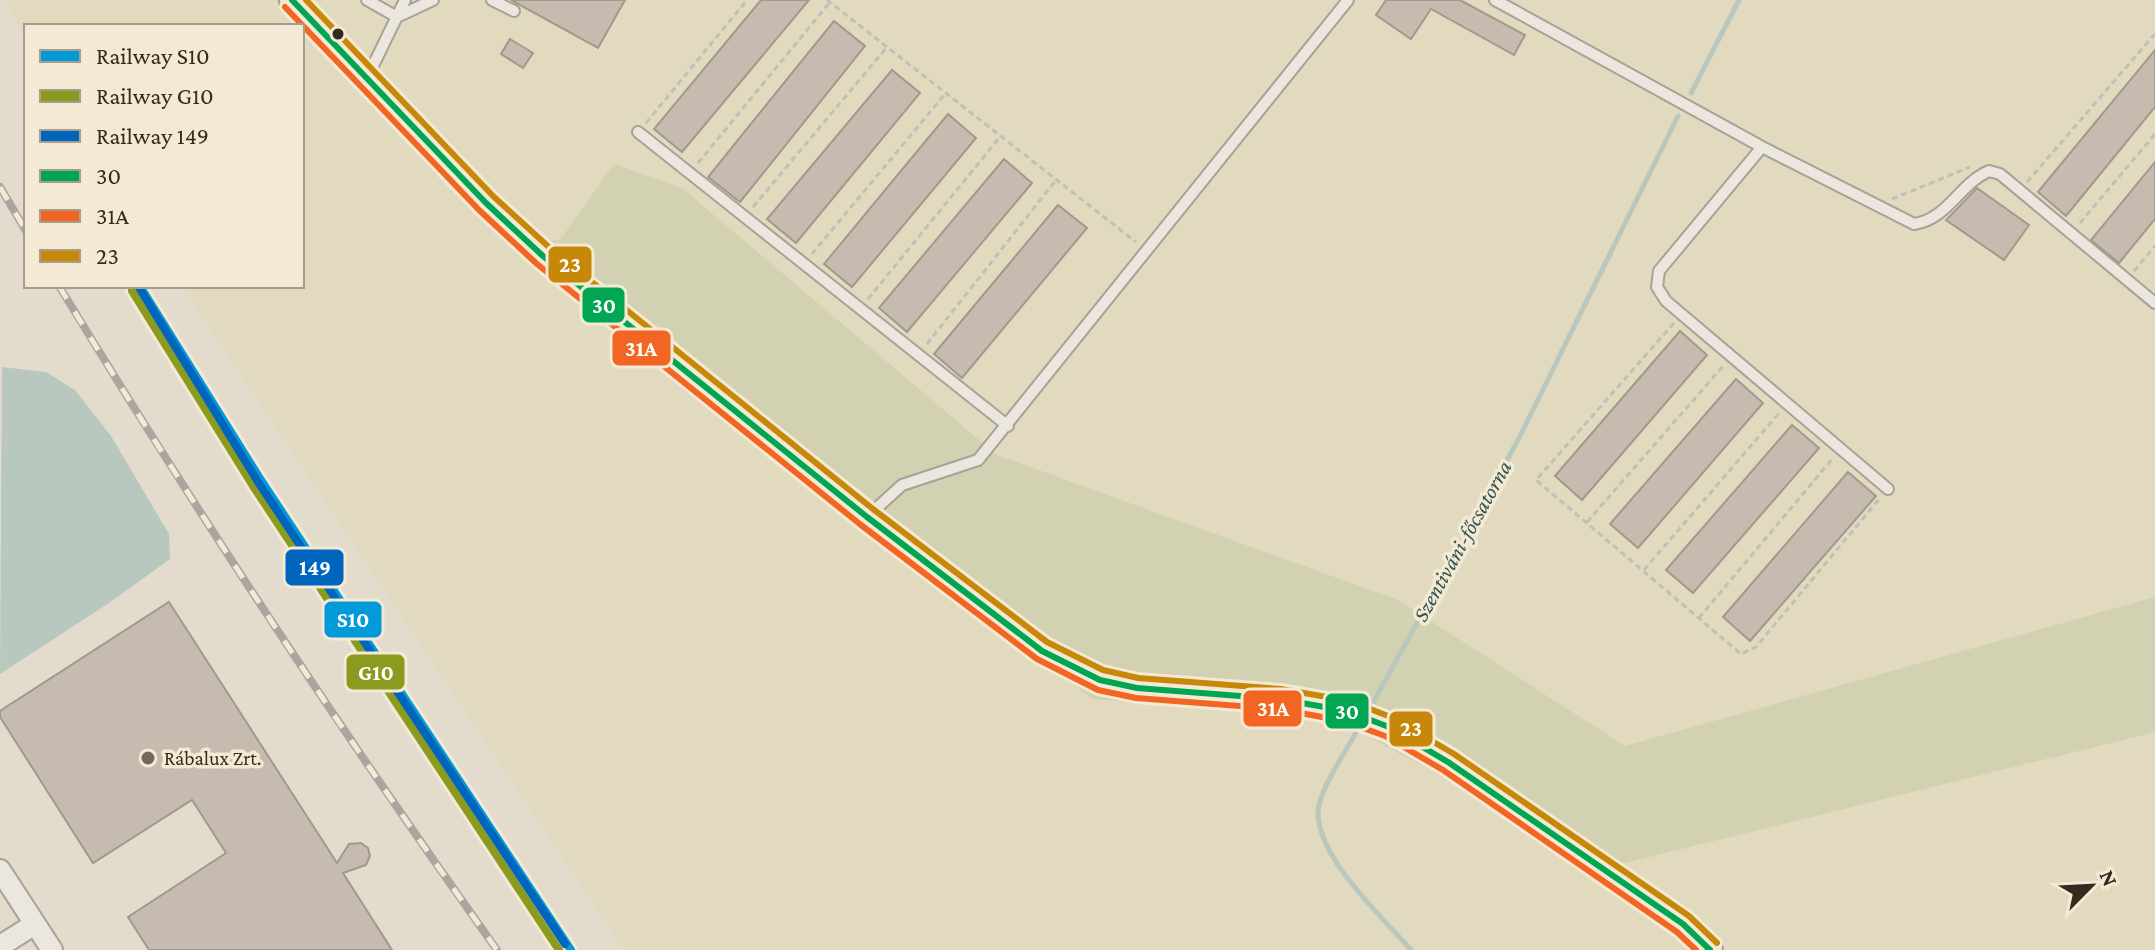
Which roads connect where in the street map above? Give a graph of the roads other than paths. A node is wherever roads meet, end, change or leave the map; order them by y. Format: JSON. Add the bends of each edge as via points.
{"nodes":[{"id":1,"x":292,"y":0,"type":"edge"},
{"id":2,"x":367,"y":0,"type":"edge"},
{"id":3,"x":405,"y":0,"type":"edge"},
{"id":4,"x":433,"y":0,"type":"edge"},
{"id":5,"x":492,"y":0,"type":"edge"},
{"id":6,"x":1348,"y":0,"type":"edge"},
{"id":7,"x":1495,"y":0,"type":"edge"},
{"id":8,"x":514,"y":11,"type":"dead end"},
{"id":9,"x":397,"y":17,"type":"junction"},
{"id":10,"x":367,"y":78,"type":"junction"},
{"id":11,"x":638,"y":132,"type":"road end"},
{"id":12,"x":1762,"y":147,"type":"junction"},
{"id":13,"x":2155,"y":303,"type":"edge"},
{"id":14,"x":1008,"y":426,"type":"junction"},
{"id":15,"x":1888,"y":489,"type":"road end"},
{"id":16,"x":867,"y":517,"type":"junction"},
{"id":17,"x":0,"y":870,"type":"edge"},
{"id":18,"x":35,"y":924,"type":"junction"},
{"id":19,"x":0,"y":946,"type":"edge"},
{"id":20,"x":52,"y":950,"type":"edge"},
{"id":21,"x":1710,"y":950,"type":"edge"}],
"edges":[{"from":1,"to":10,"type":"street"},
{"from":2,"to":9,"type":"lane"},
{"from":3,"to":9,"type":"lane"},
{"from":4,"to":9,"type":"lane"},
{"from":5,"to":8,"type":"lane"},
{"from":6,"to":14,"type":"lane"},
{"from":7,"to":12,"type":"lane"},
{"from":9,"to":10,"type":"lane"},
{"from":10,"to":16,"type":"street","via":[[544,257]]},
{"from":11,"to":14,"type":"lane"},
{"from":12,"to":13,"type":"lane","via":[[1914,224],[1931,221],[1972,178],[1989,171],[2000,174]]},
{"from":12,"to":15,"type":"lane","via":[[1659,271],[1657,287],[1682,315]]},
{"from":14,"to":16,"type":"lane","via":[[978,460],[902,485]]},
{"from":16,"to":21,"type":"street","via":[[1042,651],[1100,680],[1137,688],[1279,699],[1347,711],[1389,727],[1683,924]]},
{"from":17,"to":18,"type":"street"},
{"from":18,"to":19,"type":"street"},
{"from":18,"to":20,"type":"street"}]}
